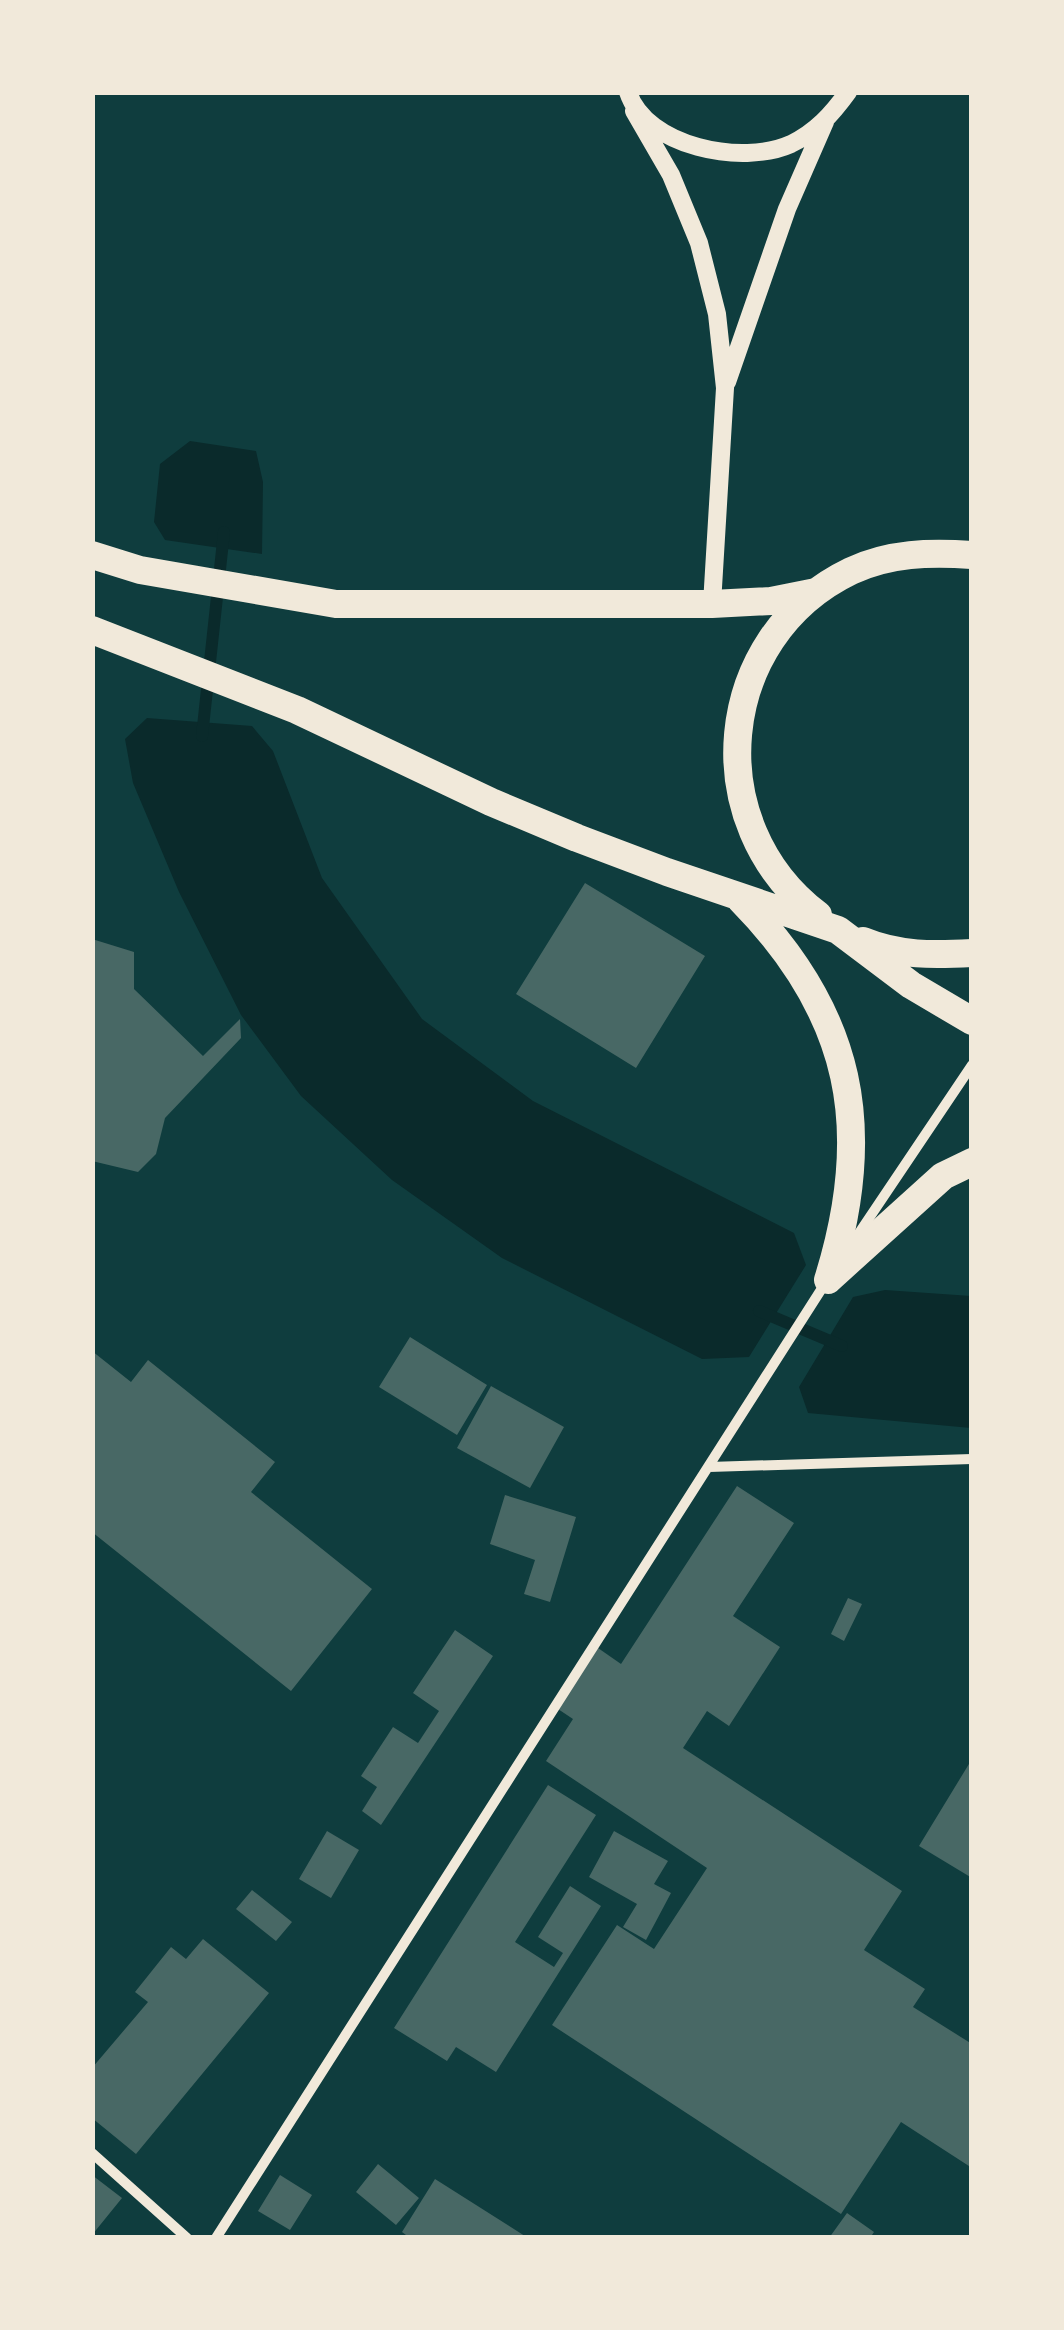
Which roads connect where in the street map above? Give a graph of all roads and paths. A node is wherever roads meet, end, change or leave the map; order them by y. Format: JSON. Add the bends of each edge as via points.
{"nodes":[{"id":1,"x":628,"y":92,"type":"edge"},
{"id":2,"x":848,"y":92,"type":"edge"},
{"id":3,"x":634,"y":111,"type":"junction"},
{"id":4,"x":825,"y":122,"type":"junction"},
{"id":5,"x":725,"y":388,"type":"junction"},
{"id":6,"x":92,"y":555,"type":"edge"},
{"id":7,"x":972,"y":555,"type":"edge"},
{"id":8,"x":816,"y":592,"type":"junction"},
{"id":9,"x":712,"y":604,"type":"junction"},
{"id":10,"x":103,"y":634,"type":"edge"},
{"id":11,"x":737,"y":895,"type":"junction"},
{"id":12,"x":838,"y":930,"type":"junction"},
{"id":13,"x":972,"y":952,"type":"edge"},
{"id":14,"x":972,"y":1021,"type":"edge"},
{"id":15,"x":972,"y":1065,"type":"edge"},
{"id":16,"x":972,"y":1162,"type":"edge"},
{"id":17,"x":828,"y":1280,"type":"junction"},
{"id":18,"x":972,"y":1459,"type":"edge"},
{"id":19,"x":710,"y":1467,"type":"junction"},
{"id":20,"x":92,"y":2153,"type":"edge"},
{"id":21,"x":186,"y":2238,"type":"edge"},
{"id":22,"x":216,"y":2238,"type":"edge"}],
"edges":[{"from":1,"to":3,"type":"street"},
{"from":2,"to":4,"type":"street"},
{"from":3,"to":4,"type":"street","via":[[708,151],[750,155],[790,144]]},
{"from":3,"to":5,"type":"street","via":[[671,174],[699,242],[717,314]]},
{"from":4,"to":5,"type":"street"},
{"from":5,"to":9,"type":"street"},
{"from":6,"to":9,"type":"highway","via":[[140,570],[336,604]]},
{"from":7,"to":8,"type":"highway","via":[[892,557]]},
{"from":8,"to":9,"type":"highway"},
{"from":8,"to":12,"type":"highway","via":[[766,650],[748,684],[736,739],[740,796],[758,850],[792,896]]},
{"from":10,"to":11,"type":"highway","via":[[297,710],[526,816]]},
{"from":11,"to":12,"type":"highway"},
{"from":11,"to":17,"type":"highway","via":[[804,975],[844,1072],[852,1177]]},
{"from":12,"to":13,"type":"highway","via":[[881,948],[927,956]]},
{"from":12,"to":14,"type":"highway"},
{"from":15,"to":17,"type":"street"},
{"from":16,"to":17,"type":"highway","via":[[943,1176]]},
{"from":17,"to":19,"type":"street"},
{"from":18,"to":19,"type":"street"},
{"from":19,"to":22,"type":"street"},
{"from":20,"to":21,"type":"street"}]}
